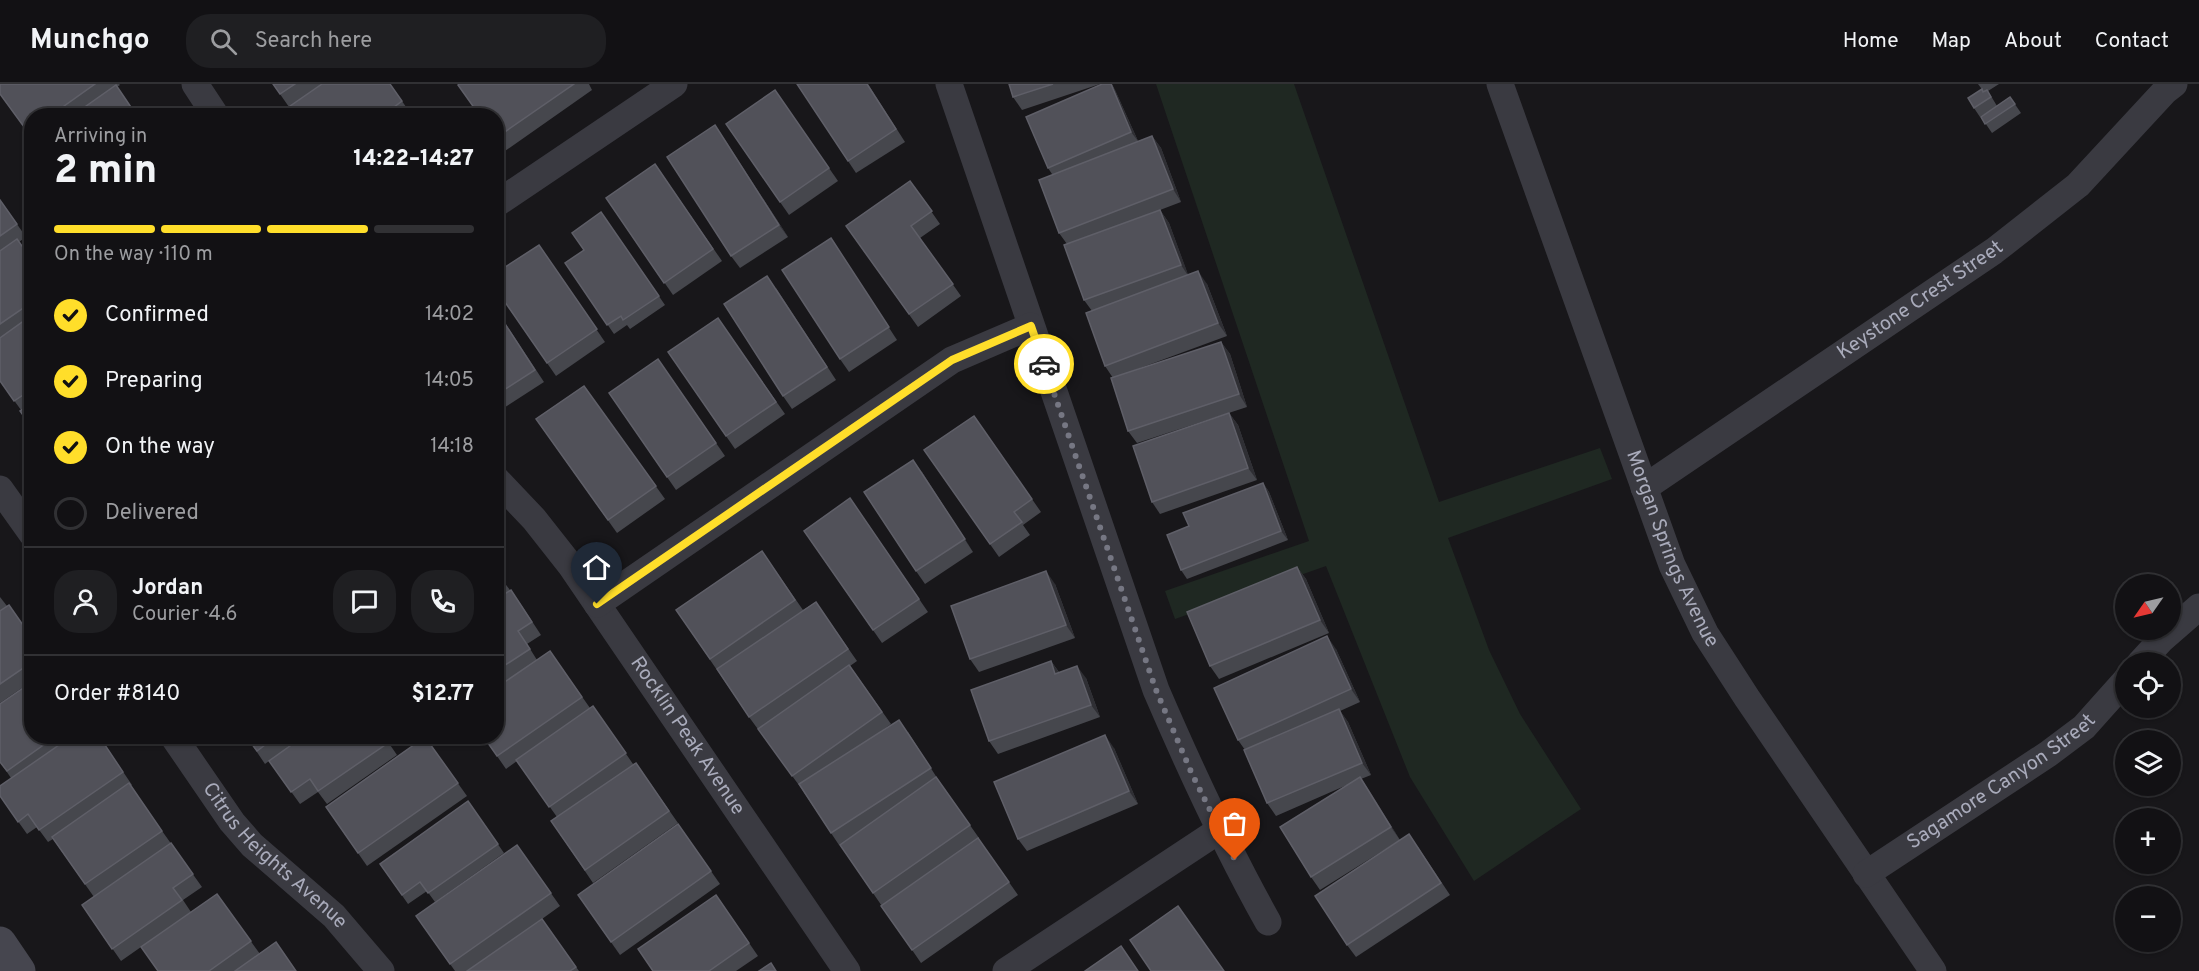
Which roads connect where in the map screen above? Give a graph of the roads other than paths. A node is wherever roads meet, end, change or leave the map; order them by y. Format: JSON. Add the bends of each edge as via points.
{"nodes":[{"id":1,"x":195,"y":84,"type":"edge"},
{"id":2,"x":949,"y":84,"type":"edge"},
{"id":3,"x":1500,"y":84,"type":"edge"},
{"id":4,"x":2174,"y":84,"type":"edge"},
{"id":5,"x":666,"y":86,"type":"edge"},
{"id":6,"x":211,"y":108,"type":"edge"},
{"id":7,"x":504,"y":198,"type":"edge"},
{"id":8,"x":1031,"y":326,"type":"junction"},
{"id":9,"x":504,"y":488,"type":"edge"},
{"id":10,"x":1644,"y":488,"type":"junction"},
{"id":11,"x":0,"y":489,"type":"edge"},
{"id":12,"x":24,"y":523,"type":"edge"},
{"id":13,"x":597,"y":604,"type":"junction"},
{"id":14,"x":2199,"y":607,"type":"edge"},
{"id":15,"x":2150,"y":652,"type":"edge"},
{"id":16,"x":2115,"y":692,"type":"edge"},
{"id":17,"x":178,"y":744,"type":"edge"},
{"id":18,"x":1221,"y":829,"type":"junction"},
{"id":19,"x":1866,"y":874,"type":"junction"},
{"id":20,"x":1268,"y":922,"type":"dead end"},
{"id":21,"x":0,"y":944,"type":"edge"},
{"id":22,"x":19,"y":971,"type":"edge"},
{"id":23,"x":381,"y":971,"type":"edge"},
{"id":24,"x":847,"y":971,"type":"edge"},
{"id":25,"x":1006,"y":971,"type":"edge"},
{"id":26,"x":1933,"y":971,"type":"edge"}],
"edges":[{"from":1,"to":6,"type":"street"},
{"from":2,"to":8,"type":"street"},
{"from":3,"to":10,"type":"street","name":"Morgan Springs Avenue"},
{"from":4,"to":10,"type":"street","name":"Keystone Crest Street","via":[[2078,186],[2036,220]]},
{"from":5,"to":7,"type":"street"},
{"from":8,"to":13,"type":"street","via":[[952,360]]},
{"from":8,"to":18,"type":"street","via":[[1156,690]]},
{"from":9,"to":13,"type":"street","name":"Rocklin Peak Avenue","via":[[540,527]]},
{"from":10,"to":19,"type":"street","name":"Morgan Springs Avenue","via":[[1672,565],[1705,633]]},
{"from":11,"to":12,"type":"street"},
{"from":13,"to":24,"type":"street","name":"Rocklin Peak Avenue"},
{"from":14,"to":15,"type":"street"},
{"from":16,"to":19,"type":"street","name":"Sagamore Canyon Street","via":[[2084,727],[2048,754]]},
{"from":17,"to":23,"type":"street","name":"Citrus Heights Avenue","via":[[231,822],[334,916]]},
{"from":18,"to":20,"type":"street"},
{"from":18,"to":25,"type":"street"},
{"from":19,"to":26,"type":"street","name":"Morgan Springs Avenue"},
{"from":21,"to":22,"type":"main road"}]}
